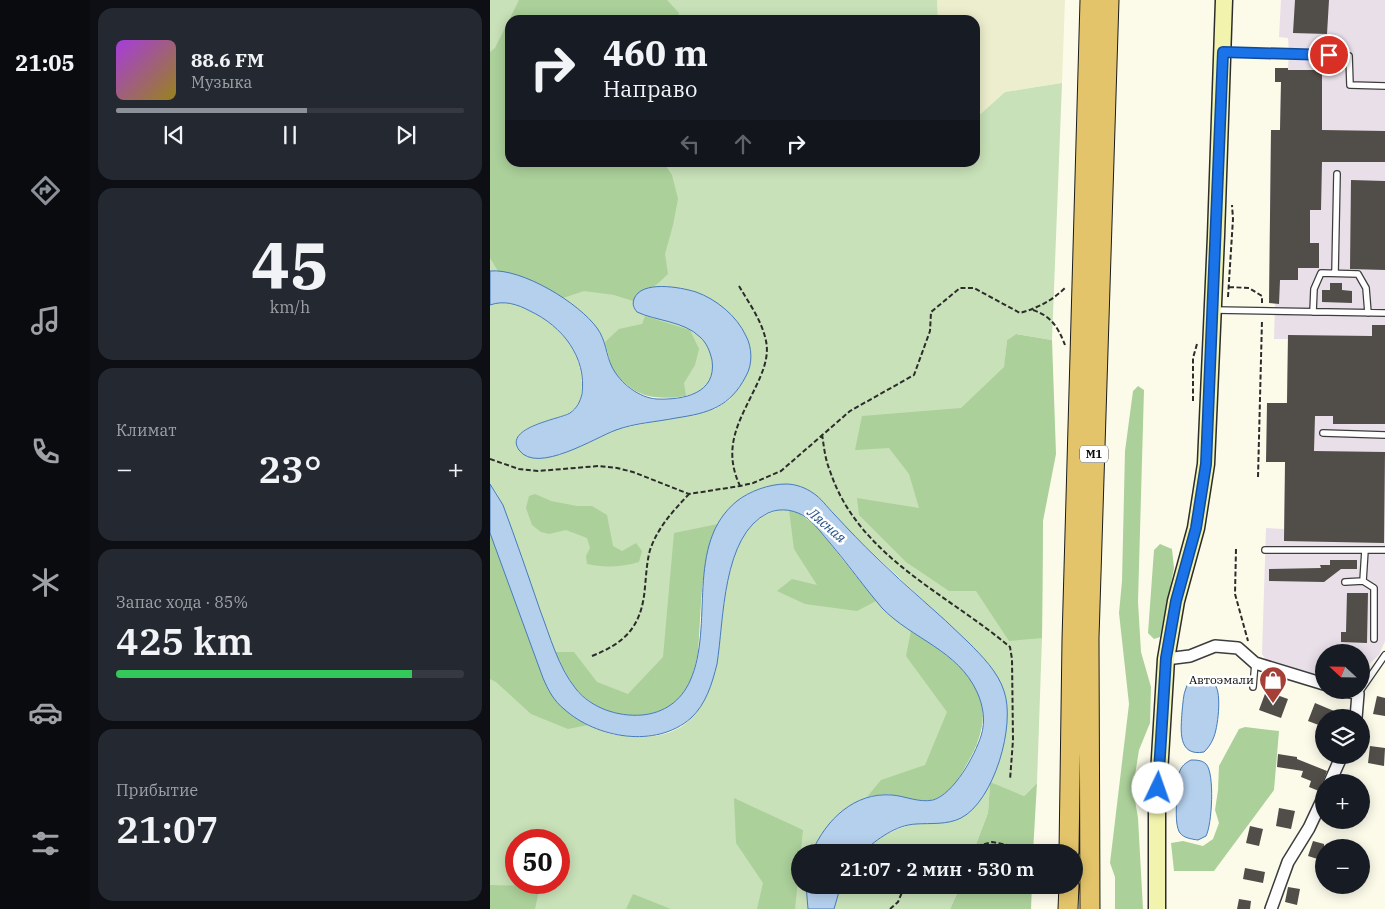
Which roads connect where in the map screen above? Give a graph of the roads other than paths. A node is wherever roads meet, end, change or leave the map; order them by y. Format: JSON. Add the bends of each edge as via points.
{"nodes":[{"id":1,"x":1090,"y":0,"type":"edge"},
{"id":2,"x":1109,"y":0,"type":"edge"},
{"id":3,"x":1224,"y":0,"type":"edge"},
{"id":4,"x":1223,"y":52,"type":"junction"},
{"id":5,"x":1385,"y":86,"type":"edge"},
{"id":6,"x":1336,"y":174,"type":"dead end"},
{"id":7,"x":1335,"y":273,"type":"junction"},
{"id":8,"x":1212,"y":310,"type":"junction"},
{"id":9,"x":1313,"y":312,"type":"junction"},
{"id":10,"x":1368,"y":313,"type":"junction"},
{"id":11,"x":1385,"y":313,"type":"edge"},
{"id":12,"x":1324,"y":433,"type":"dead end"},
{"id":13,"x":1385,"y":435,"type":"edge"},
{"id":14,"x":1265,"y":550,"type":"dead end"},
{"id":15,"x":1365,"y":550,"type":"junction"},
{"id":16,"x":1385,"y":550,"type":"edge"},
{"id":17,"x":1362,"y":581,"type":"junction"},
{"id":18,"x":1345,"y":582,"type":"dead end"},
{"id":19,"x":1374,"y":639,"type":"dead end"},
{"id":20,"x":1385,"y":655,"type":"edge"},
{"id":21,"x":1166,"y":658,"type":"junction"},
{"id":22,"x":1254,"y":663,"type":"junction"},
{"id":23,"x":1370,"y":677,"type":"edge"},
{"id":24,"x":1315,"y":681,"type":"edge"},
{"id":25,"x":1253,"y":687,"type":"dead end"},
{"id":26,"x":1315,"y":815,"type":"edge"},
{"id":27,"x":1069,"y":844,"type":"edge"},
{"id":28,"x":1069,"y":894,"type":"edge"},
{"id":29,"x":1068,"y":909,"type":"edge"},
{"id":30,"x":1090,"y":909,"type":"edge"},
{"id":31,"x":1157,"y":909,"type":"edge"},
{"id":32,"x":1271,"y":909,"type":"edge"}],
"edges":[{"from":1,"to":27,"type":"highway","number":"М1"},
{"from":2,"to":30,"type":"highway","number":"М1","via":[[1089,638]]},
{"from":3,"to":4,"type":"main road"},
{"from":4,"to":5,"type":"lane","via":[[1349,56],[1350,85]]},
{"from":4,"to":8,"type":"main road"},
{"from":6,"to":7,"type":"lane"},
{"from":7,"to":9,"type":"lane","via":[[1321,273],[1314,289]]},
{"from":7,"to":10,"type":"lane","via":[[1358,274],[1366,288]]},
{"from":8,"to":9,"type":"lane"},
{"from":8,"to":21,"type":"main road","via":[[1206,464],[1196,528],[1176,601]]},
{"from":9,"to":10,"type":"lane"},
{"from":10,"to":11,"type":"lane"},
{"from":12,"to":13,"type":"lane"},
{"from":14,"to":15,"type":"lane"},
{"from":15,"to":16,"type":"lane"},
{"from":15,"to":17,"type":"lane"},
{"from":17,"to":18,"type":"lane"},
{"from":17,"to":19,"type":"lane","via":[[1374,588]]},
{"from":20,"to":23,"type":"lane"},
{"from":21,"to":22,"type":"street","via":[[1190,656],[1216,646],[1238,648]]},
{"from":21,"to":31,"type":"main road","via":[[1157,807]]},
{"from":22,"to":24,"type":"street"},
{"from":22,"to":25,"type":"lane"},
{"from":26,"to":32,"type":"street","via":[[1288,862]]},
{"from":28,"to":29,"type":"highway"}]}
